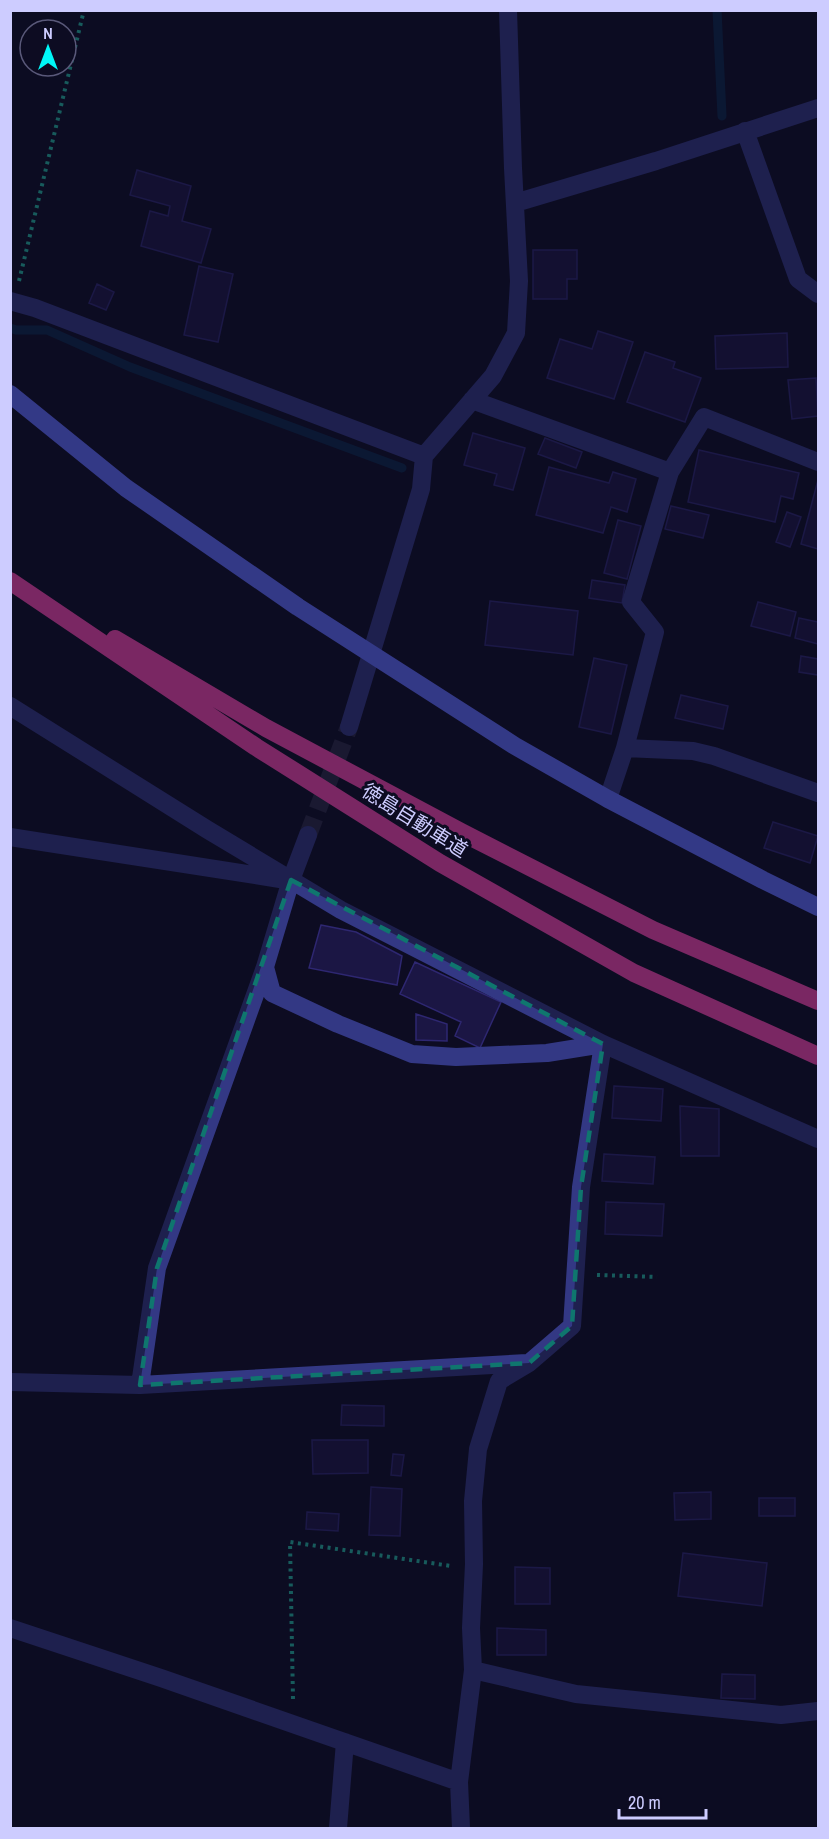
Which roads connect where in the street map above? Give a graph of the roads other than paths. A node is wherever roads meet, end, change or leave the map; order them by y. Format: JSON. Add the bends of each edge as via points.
{"nodes":[{"id":1,"x":508,"y":10,"type":"edge"},
{"id":2,"x":819,"y":108,"type":"edge"},
{"id":3,"x":745,"y":131,"type":"junction"},
{"id":4,"x":515,"y":204,"type":"junction"},
{"id":5,"x":819,"y":294,"type":"edge"},
{"id":6,"x":12,"y":302,"type":"edge"},
{"id":7,"x":10,"y":394,"type":"edge"},
{"id":8,"x":472,"y":400,"type":"junction"},
{"id":9,"x":424,"y":456,"type":"junction"},
{"id":10,"x":819,"y":462,"type":"edge"},
{"id":11,"x":670,"y":472,"type":"junction"},
{"id":12,"x":10,"y":579,"type":"edge"},
{"id":13,"x":371,"y":653,"type":"junction"},
{"id":14,"x":10,"y":705,"type":"edge"},
{"id":15,"x":349,"y":727,"type":"tunnel mouth"},
{"id":16,"x":625,"y":748,"type":"junction"},
{"id":17,"x":819,"y":793,"type":"edge"},
{"id":18,"x":608,"y":799,"type":"junction"},
{"id":19,"x":308,"y":836,"type":"tunnel mouth"},
{"id":20,"x":10,"y":837,"type":"edge"},
{"id":21,"x":291,"y":880,"type":"junction"},
{"id":22,"x":819,"y":907,"type":"edge"},
{"id":23,"x":265,"y":967,"type":"junction"},
{"id":24,"x":819,"y":1001,"type":"edge"},
{"id":25,"x":603,"y":1044,"type":"junction"},
{"id":26,"x":819,"y":1056,"type":"edge"},
{"id":27,"x":819,"y":1138,"type":"edge"},
{"id":28,"x":529,"y":1363,"type":"junction"},
{"id":29,"x":10,"y":1382,"type":"edge"},
{"id":30,"x":140,"y":1385,"type":"junction"},
{"id":31,"x":10,"y":1629,"type":"edge"},
{"id":32,"x":473,"y":1670,"type":"junction"},
{"id":33,"x":819,"y":1712,"type":"edge"},
{"id":34,"x":345,"y":1742,"type":"junction"},
{"id":35,"x":459,"y":1782,"type":"junction"},
{"id":36,"x":338,"y":1828,"type":"edge"},
{"id":37,"x":461,"y":1828,"type":"edge"}],
"edges":[{"from":1,"to":4,"type":"street"},
{"from":2,"to":3,"type":"street"},
{"from":3,"to":4,"type":"street"},
{"from":3,"to":5,"type":"street","via":[[798,279]]},
{"from":4,"to":8,"type":"street","via":[[519,281],[516,333],[493,376]]},
{"from":6,"to":9,"type":"street"},
{"from":7,"to":13,"type":"street","via":[[126,488],[298,608]]},
{"from":8,"to":9,"type":"street"},
{"from":8,"to":11,"type":"street"},
{"from":9,"to":13,"type":"street","via":[[421,489]]},
{"from":10,"to":11,"type":"street","via":[[704,417]]},
{"from":11,"to":16,"type":"street","via":[[631,602],[655,632]]},
{"from":12,"to":24,"type":"highway","name":"徳島自動車道","via":[[266,728],[451,827],[653,930]]},
{"from":12,"to":26,"type":"highway","name":"徳島自動車道","via":[[256,747],[440,863],[634,973]]},
{"from":13,"to":15,"type":"street"},
{"from":13,"to":18,"type":"street","via":[[515,746]]},
{"from":14,"to":21,"type":"street"},
{"from":16,"to":17,"type":"street","via":[[693,751]]},
{"from":16,"to":18,"type":"street"},
{"from":18,"to":22,"type":"street"},
{"from":19,"to":21,"type":"street"},
{"from":20,"to":21,"type":"street"},
{"from":21,"to":23,"type":"street"},
{"from":21,"to":25,"type":"street","via":[[341,910]]},
{"from":23,"to":25,"type":"street","via":[[272,993],[412,1054],[456,1057],[547,1053]]},
{"from":23,"to":30,"type":"street","via":[[157,1268]]},
{"from":25,"to":27,"type":"street"},
{"from":25,"to":28,"type":"street","via":[[581,1186],[572,1326]]},
{"from":28,"to":30,"type":"street"},
{"from":28,"to":32,"type":"street","via":[[499,1381],[478,1449],[473,1501]]},
{"from":29,"to":30,"type":"street"},
{"from":31,"to":34,"type":"street"},
{"from":32,"to":33,"type":"street","via":[[576,1694],[781,1715]]},
{"from":32,"to":35,"type":"street"},
{"from":34,"to":35,"type":"street"},
{"from":34,"to":36,"type":"street"},
{"from":35,"to":37,"type":"street"}]}
